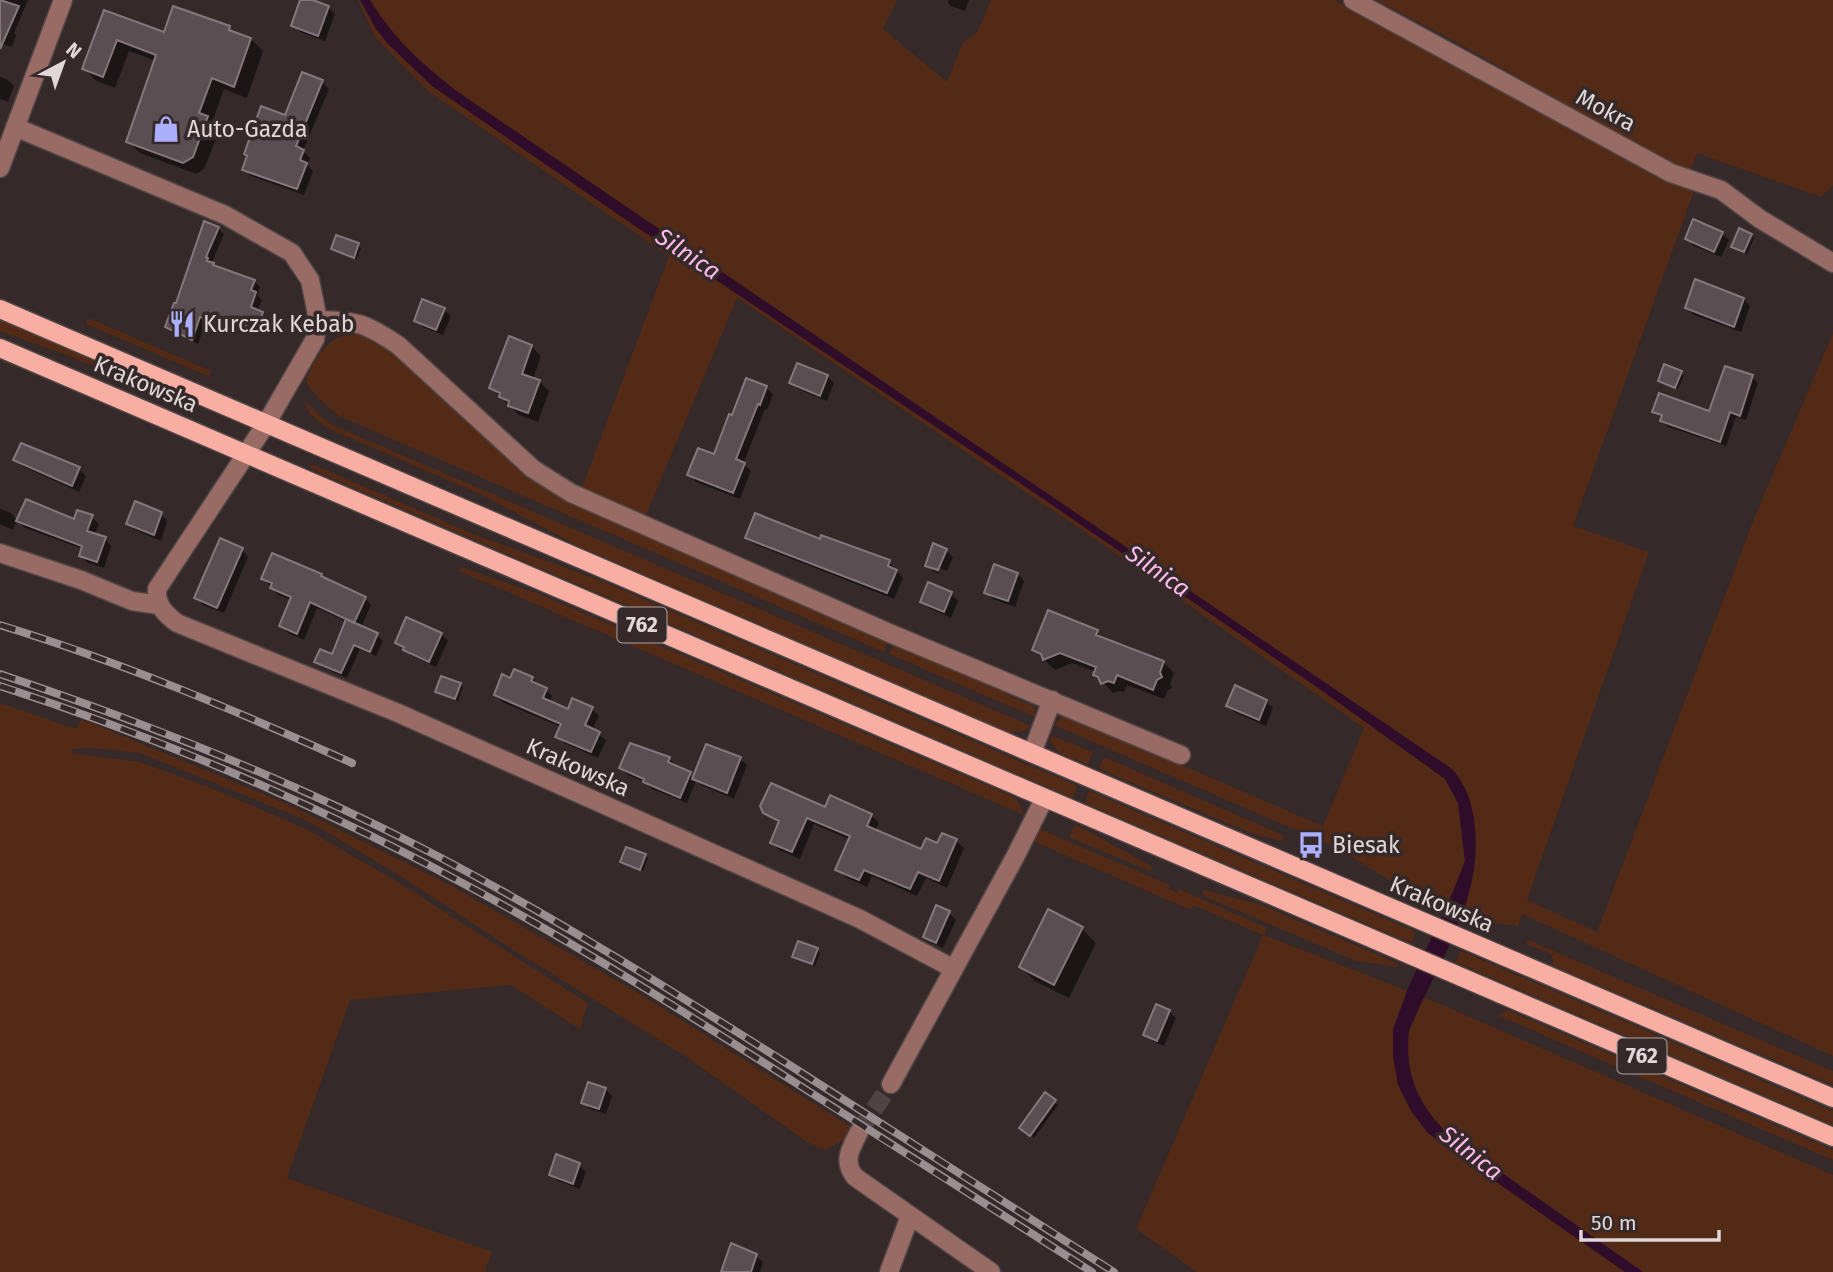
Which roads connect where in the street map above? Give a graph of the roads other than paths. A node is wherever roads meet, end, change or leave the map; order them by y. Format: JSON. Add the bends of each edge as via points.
{"nodes":[{"id":1,"x":64,"y":0,"type":"edge"},
{"id":2,"x":1353,"y":0,"type":"edge"},
{"id":3,"x":15,"y":127,"type":"junction"},
{"id":4,"x":0,"y":168,"type":"edge"},
{"id":5,"x":1833,"y":263,"type":"edge"},
{"id":6,"x":0,"y":309,"type":"edge"},
{"id":7,"x":318,"y":320,"type":"junction"},
{"id":8,"x":0,"y":348,"type":"edge"},
{"id":9,"x":267,"y":424,"type":"junction"},
{"id":10,"x":247,"y":454,"type":"junction"},
{"id":11,"x":0,"y":552,"type":"edge"},
{"id":12,"x":159,"y":605,"type":"junction"},
{"id":13,"x":1052,"y":700,"type":"junction"},
{"id":14,"x":1031,"y":753,"type":"junction"},
{"id":15,"x":1181,"y":755,"type":"dead end"},
{"id":16,"x":1044,"y":799,"type":"junction"},
{"id":17,"x":954,"y":969,"type":"junction"},
{"id":18,"x":891,"y":1084,"type":"tunnel mouth"},
{"id":19,"x":1833,"y":1098,"type":"edge"},
{"id":20,"x":859,"y":1132,"type":"tunnel mouth"},
{"id":21,"x":1833,"y":1137,"type":"edge"},
{"id":22,"x":910,"y":1216,"type":"junction"},
{"id":23,"x":889,"y":1272,"type":"edge"},
{"id":24,"x":991,"y":1272,"type":"edge"}],
"edges":[{"from":1,"to":3,"type":"street"},
{"from":2,"to":5,"type":"street","name":"Mokra","via":[[1671,173],[1721,190]]},
{"from":3,"to":4,"type":"street"},
{"from":3,"to":7,"type":"street","via":[[218,212],[292,253],[310,279]]},
{"from":6,"to":9,"type":"main road","name":"Krakowska","number":"762"},
{"from":7,"to":9,"type":"street","via":[[315,339]]},
{"from":7,"to":13,"type":"street","via":[[354,321],[398,345],[533,469],[571,493]]},
{"from":8,"to":10,"type":"main road","name":"Krakowska","number":"762"},
{"from":9,"to":10,"type":"street"},
{"from":9,"to":14,"type":"main road","name":"Krakowska","number":"762"},
{"from":10,"to":12,"type":"street","via":[[157,589]]},
{"from":10,"to":16,"type":"main road","name":"Krakowska","number":"762"},
{"from":11,"to":12,"type":"street","name":"Krakowska","via":[[132,601]]},
{"from":12,"to":17,"type":"street","name":"Krakowska","via":[[177,623],[564,787],[860,919]]},
{"from":13,"to":14,"type":"street"},
{"from":13,"to":15,"type":"street"},
{"from":14,"to":19,"type":"main road","name":"Krakowska","number":"762"},
{"from":16,"to":17,"type":"street"},
{"from":16,"to":21,"type":"main road","name":"Krakowska","number":"762"},
{"from":17,"to":18,"type":"street"},
{"from":20,"to":22,"type":"street","via":[[849,1152],[850,1171]]},
{"from":22,"to":23,"type":"street"},
{"from":22,"to":24,"type":"street"}]}
